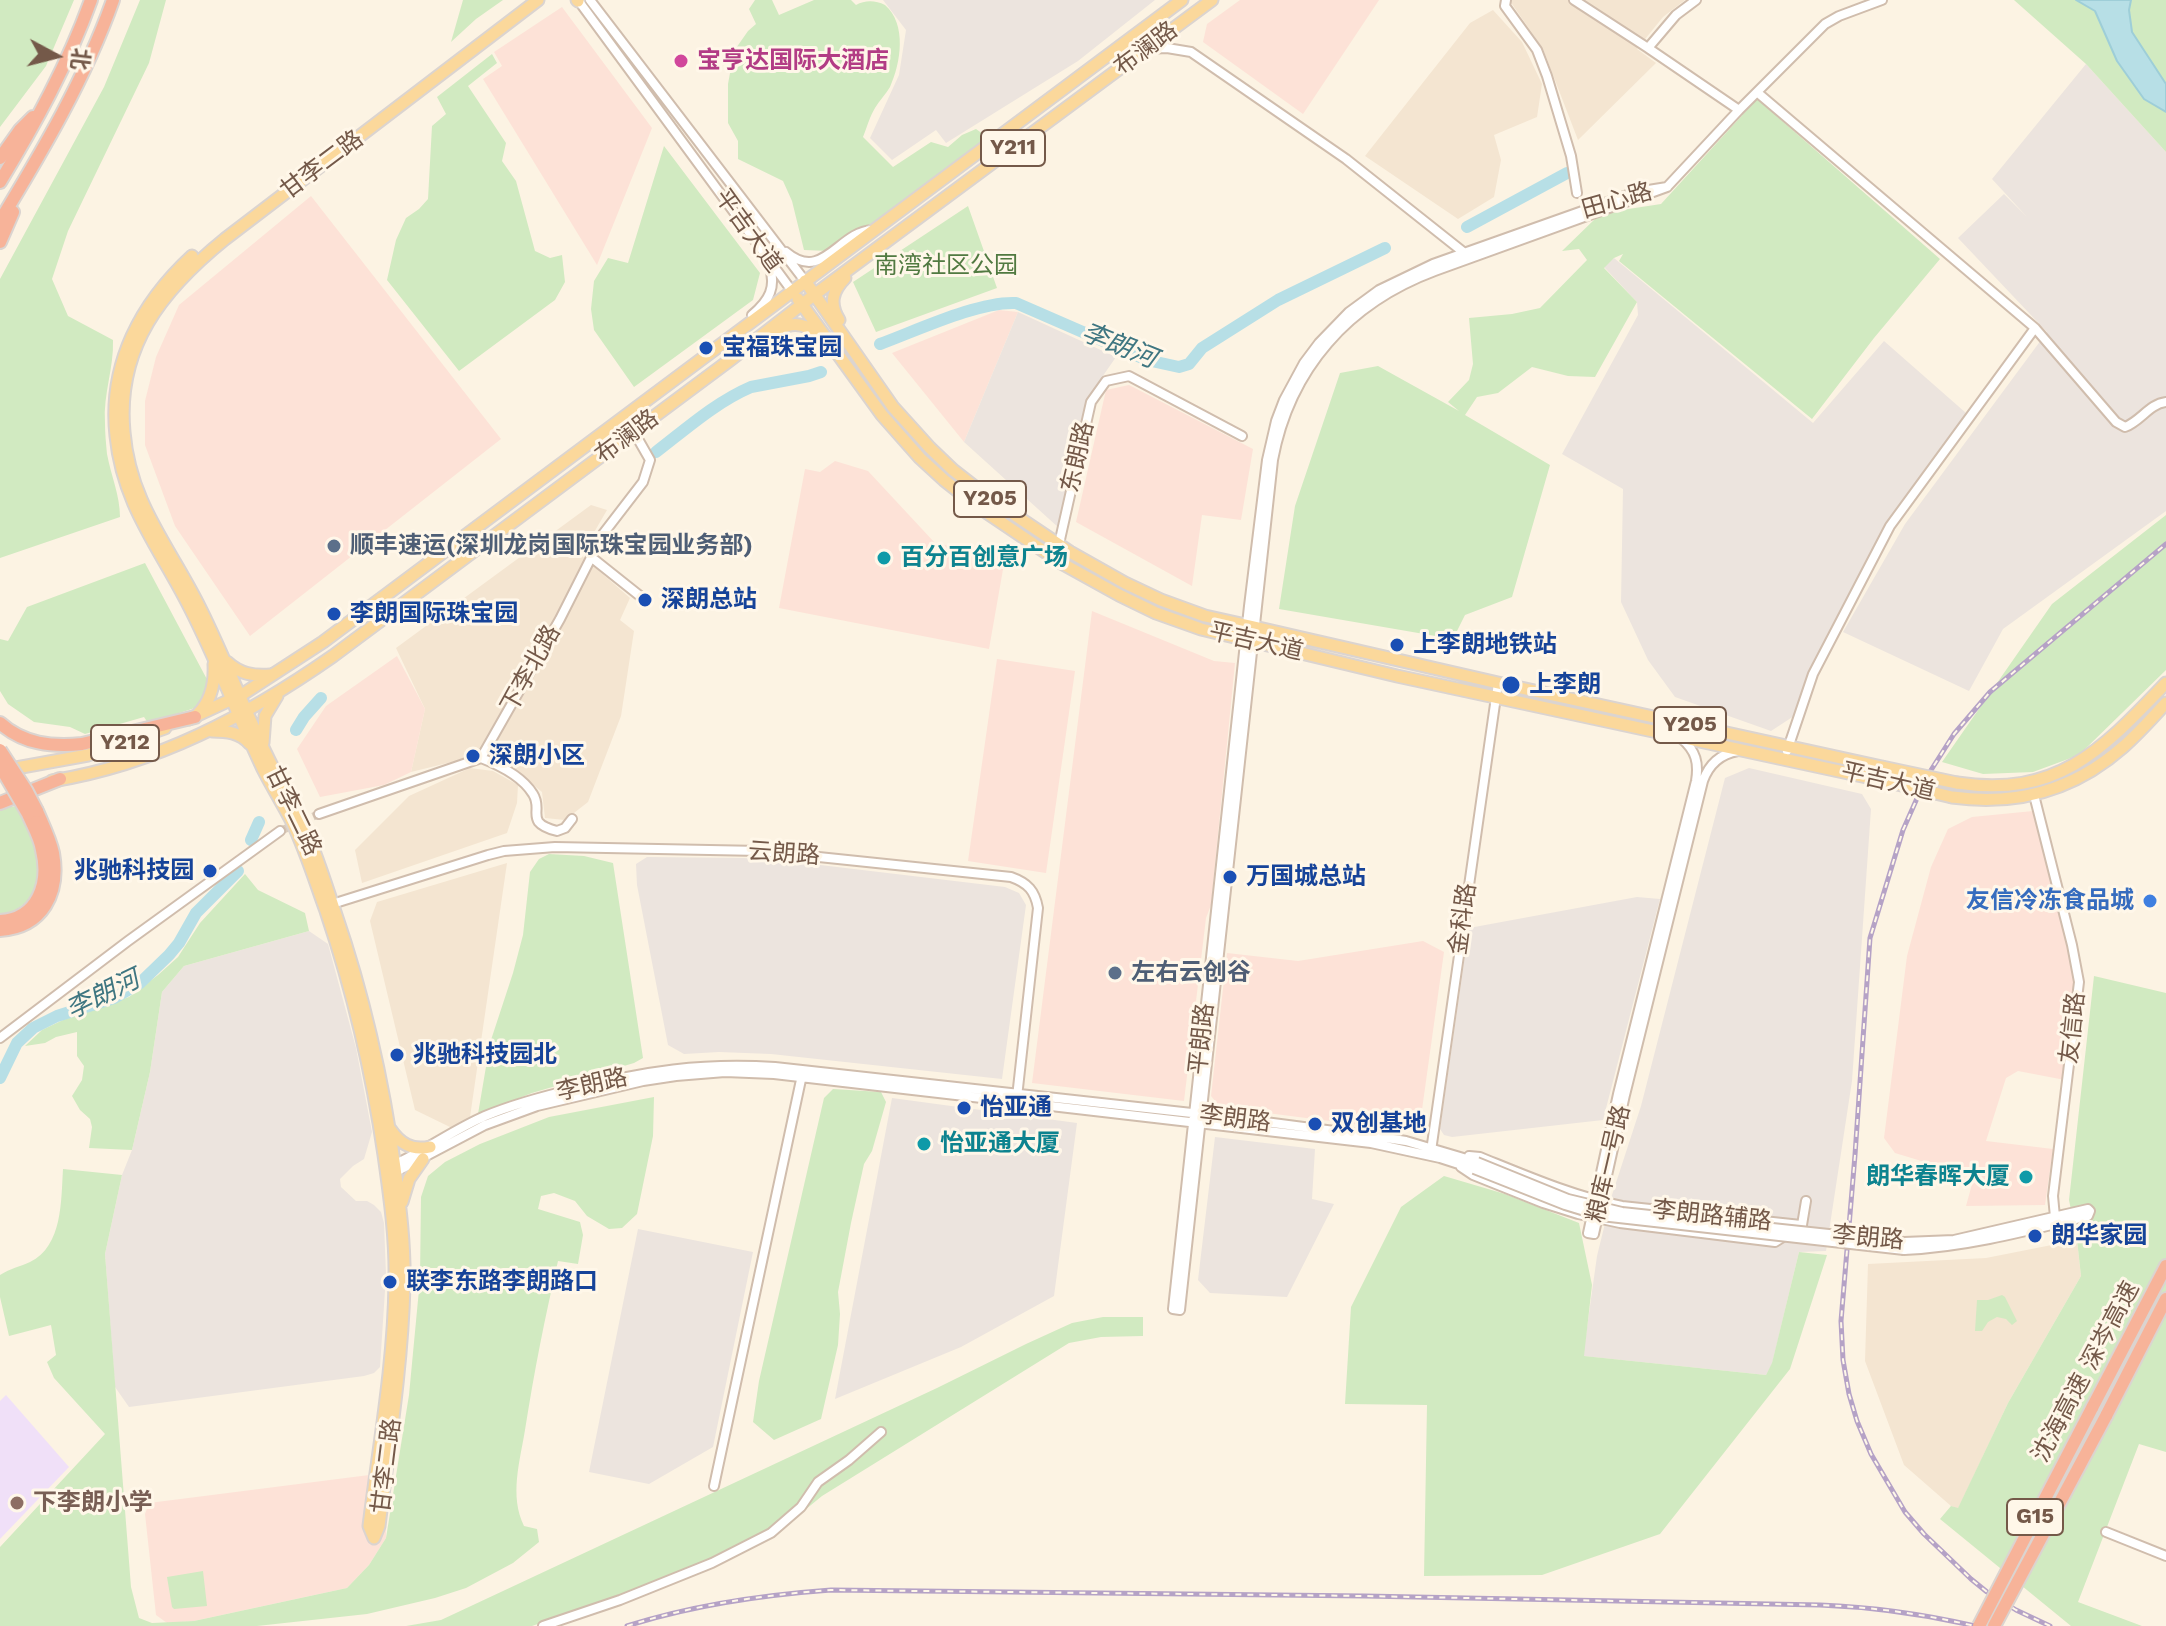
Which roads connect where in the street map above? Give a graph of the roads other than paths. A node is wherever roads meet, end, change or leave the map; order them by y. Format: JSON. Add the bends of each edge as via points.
{"nodes":[{"id":1,"x":91,"y":0,"type":"edge"},
{"id":2,"x":113,"y":0,"type":"edge"},
{"id":3,"x":526,"y":0,"type":"edge"},
{"id":4,"x":538,"y":0,"type":"edge"},
{"id":5,"x":578,"y":0,"type":"edge"},
{"id":6,"x":590,"y":0,"type":"edge"},
{"id":7,"x":1182,"y":0,"type":"edge"},
{"id":8,"x":1212,"y":0,"type":"edge"},
{"id":9,"x":1506,"y":0,"type":"edge"},
{"id":10,"x":1574,"y":0,"type":"edge"},
{"id":11,"x":1696,"y":0,"type":"edge"},
{"id":12,"x":1882,"y":0,"type":"edge"},
{"id":13,"x":1648,"y":48,"type":"junction"},
{"id":14,"x":1147,"y":49,"type":"junction"},
{"id":15,"x":1758,"y":93,"type":"junction"},
{"id":16,"x":44,"y":106,"type":"junction"},
{"id":17,"x":1739,"y":110,"type":"junction"},
{"id":18,"x":0,"y":158,"type":"edge"},
{"id":19,"x":28,"y":176,"type":"junction"},
{"id":20,"x":0,"y":182,"type":"edge"},
{"id":21,"x":1577,"y":193,"type":"dead end"},
{"id":22,"x":0,"y":221,"type":"edge"},
{"id":23,"x":873,"y":230,"type":"junction"},
{"id":24,"x":752,"y":237,"type":"junction"},
{"id":25,"x":771,"y":237,"type":"junction"},
{"id":26,"x":0,"y":242,"type":"edge"},
{"id":27,"x":1467,"y":256,"type":"junction"},
{"id":28,"x":864,"y":258,"type":"junction"},
{"id":29,"x":805,"y":281,"type":"junction"},
{"id":30,"x":792,"y":291,"type":"junction"},
{"id":31,"x":814,"y":295,"type":"junction"},
{"id":32,"x":801,"y":305,"type":"junction"},
{"id":33,"x":2035,"y":328,"type":"junction"},
{"id":34,"x":743,"y":329,"type":"junction"},
{"id":35,"x":859,"y":359,"type":"junction"},
{"id":36,"x":730,"y":360,"type":"junction"},
{"id":37,"x":843,"y":361,"type":"junction"},
{"id":38,"x":2166,"y":402,"type":"edge"},
{"id":39,"x":615,"y":424,"type":"joint"},
{"id":40,"x":634,"y":432,"type":"junction"},
{"id":41,"x":1242,"y":436,"type":"dead end"},
{"id":42,"x":1059,"y":544,"type":"junction"},
{"id":43,"x":591,"y":557,"type":"junction"},
{"id":44,"x":640,"y":596,"type":"dead end"},
{"id":45,"x":1250,"y":626,"type":"junction"},
{"id":46,"x":1248,"y":641,"type":"junction"},
{"id":47,"x":218,"y":658,"type":"junction"},
{"id":48,"x":278,"y":673,"type":"junction"},
{"id":49,"x":1498,"y":683,"type":"junction"},
{"id":50,"x":2166,"y":683,"type":"edge"},
{"id":51,"x":282,"y":691,"type":"junction"},
{"id":52,"x":1495,"y":696,"type":"junction"},
{"id":53,"x":236,"y":697,"type":"junction"},
{"id":54,"x":2166,"y":703,"type":"edge"},
{"id":55,"x":243,"y":713,"type":"junction"},
{"id":56,"x":195,"y":717,"type":"junction"},
{"id":57,"x":0,"y":723,"type":"edge"},
{"id":58,"x":203,"y":733,"type":"junction"},
{"id":59,"x":1679,"y":737,"type":"junction"},
{"id":60,"x":1788,"y":747,"type":"junction"},
{"id":61,"x":258,"y":748,"type":"junction"},
{"id":62,"x":0,"y":750,"type":"edge"},
{"id":63,"x":1743,"y":751,"type":"junction"},
{"id":64,"x":481,"y":758,"type":"junction"},
{"id":65,"x":1785,"y":759,"type":"junction"},
{"id":66,"x":0,"y":769,"type":"edge"},
{"id":67,"x":60,"y":779,"type":"junction"},
{"id":68,"x":0,"y":789,"type":"edge"},
{"id":69,"x":2036,"y":794,"type":"junction"},
{"id":70,"x":0,"y":803,"type":"edge"},
{"id":71,"x":33,"y":813,"type":"junction"},
{"id":72,"x":319,"y":814,"type":"tunnel mouth"},
{"id":73,"x":572,"y":819,"type":"dead end"},
{"id":74,"x":280,"y":831,"type":"tunnel mouth"},
{"id":75,"x":328,"y":905,"type":"junction"},
{"id":76,"x":0,"y":921,"type":"edge"},
{"id":77,"x":0,"y":930,"type":"edge"},
{"id":78,"x":0,"y":1038,"type":"edge"},
{"id":79,"x":802,"y":1074,"type":"junction"},
{"id":80,"x":1016,"y":1098,"type":"junction"},
{"id":81,"x":1197,"y":1118,"type":"junction"},
{"id":82,"x":390,"y":1129,"type":"junction"},
{"id":83,"x":430,"y":1147,"type":"junction"},
{"id":84,"x":1430,"y":1152,"type":"junction"},
{"id":85,"x":423,"y":1159,"type":"junction"},
{"id":86,"x":1460,"y":1160,"type":"junction"},
{"id":87,"x":391,"y":1170,"type":"junction"},
{"id":88,"x":1599,"y":1201,"type":"junction"},
{"id":89,"x":1806,"y":1201,"type":"dead end"},
{"id":90,"x":400,"y":1214,"type":"junction"},
{"id":91,"x":2058,"y":1216,"type":"junction"},
{"id":92,"x":1595,"y":1218,"type":"junction"},
{"id":93,"x":1802,"y":1225,"type":"junction"},
{"id":94,"x":1904,"y":1246,"type":"junction"},
{"id":95,"x":2166,"y":1266,"type":"edge"},
{"id":96,"x":2166,"y":1299,"type":"edge"},
{"id":97,"x":1176,"y":1309,"type":"dead end"},
{"id":98,"x":881,"y":1432,"type":"dead end"},
{"id":99,"x":714,"y":1486,"type":"dead end"},
{"id":100,"x":2106,"y":1532,"type":"dead end"},
{"id":101,"x":2166,"y":1556,"type":"edge"},
{"id":102,"x":543,"y":1626,"type":"edge"},
{"id":103,"x":1979,"y":1626,"type":"edge"},
{"id":104,"x":1994,"y":1626,"type":"edge"}],
"edges":[{"from":1,"to":16,"type":"highway"},
{"from":2,"to":19,"type":"highway","via":[[84,72]]},
{"from":3,"to":47,"type":"main road","name":"甘李二路","via":[[196,253],[137,323],[115,396],[119,460],[132,504]]},
{"from":4,"to":47,"type":"main road","name":"甘李二路","via":[[200,259],[167,293],[145,327],[124,398],[132,478],[200,607]]},
{"from":5,"to":24,"type":"street","name":"平吉大道"},
{"from":6,"to":25,"type":"street","name":"平吉大道"},
{"from":7,"to":23,"type":"main road","name":"布澜路","number":"Y211"},
{"from":8,"to":14,"type":"main road","name":"布澜路","number":"Y211"},
{"from":9,"to":21,"type":"street","via":[[1547,76]]},
{"from":10,"to":13,"type":"street"},
{"from":11,"to":13,"type":"street"},
{"from":12,"to":15,"type":"street","via":[[1832,19]]},
{"from":13,"to":17,"type":"street"},
{"from":14,"to":27,"type":"street","via":[[1191,52],[1346,159]]},
{"from":14,"to":28,"type":"main road","name":"布澜路","number":"Y211"},
{"from":15,"to":17,"type":"street"},
{"from":15,"to":33,"type":"street"},
{"from":16,"to":18,"type":"highway"},
{"from":16,"to":20,"type":"highway"},
{"from":17,"to":27,"type":"street","name":"田心路","via":[[1667,187],[1636,192]]},
{"from":19,"to":22,"type":"highway"},
{"from":19,"to":26,"type":"highway"},
{"from":23,"to":25,"type":"street","via":[[814,262],[789,255]]},
{"from":23,"to":29,"type":"main road","name":"布澜路","number":"Y211"},
{"from":24,"to":30,"type":"street","name":"平吉大道"},
{"from":24,"to":34,"type":"street","via":[[770,267],[772,289]]},
{"from":25,"to":29,"type":"street","name":"平吉大道"},
{"from":27,"to":45,"type":"street","name":"田心路","via":[[1399,279],[1364,300],[1319,343],[1295,379],[1268,450]]},
{"from":28,"to":31,"type":"main road","name":"布澜路","number":"Y211"},
{"from":28,"to":35,"type":"main road","via":[[833,297],[834,310]]},
{"from":29,"to":30,"type":"main road","name":"布澜路","number":"Y211"},
{"from":29,"to":31,"type":"main road","name":"平吉大道","number":"Y205"},
{"from":30,"to":32,"type":"main road","name":"平吉大道","number":"Y205"},
{"from":30,"to":34,"type":"main road","name":"布澜路","number":"Y211"},
{"from":31,"to":32,"type":"main road","name":"布澜路","number":"Y211"},
{"from":31,"to":35,"type":"main road","name":"平吉大道","number":"Y205"},
{"from":32,"to":36,"type":"main road","name":"布澜路","number":"Y211"},
{"from":32,"to":37,"type":"main road","name":"平吉大道","number":"Y205"},
{"from":33,"to":38,"type":"street","via":[[2116,422],[2125,427]]},
{"from":33,"to":60,"type":"street","via":[[1890,526],[1813,674]]},
{"from":34,"to":39,"type":"main road","name":"布澜路","number":"Y211"},
{"from":35,"to":42,"type":"main road","name":"平吉大道","number":"Y205","via":[[893,407],[953,470]]},
{"from":36,"to":37,"type":"main road","via":[[791,324],[815,332]]},
{"from":36,"to":40,"type":"main road","name":"布澜路","number":"Y211"},
{"from":37,"to":46,"type":"main road","name":"平吉大道","number":"Y205","via":[[900,436],[977,506],[1119,595],[1156,613]]},
{"from":39,"to":48,"type":"main road","name":"布澜路","number":"Y212"},
{"from":40,"to":43,"type":"street","name":"下李北路","via":[[650,460],[648,471]]},
{"from":40,"to":51,"type":"main road","name":"布澜路","number":"Y212"},
{"from":41,"to":42,"type":"street","name":"东朗路","via":[[1129,376],[1106,381],[1091,402]]},
{"from":42,"to":45,"type":"main road","name":"平吉大道","number":"Y205","via":[[1161,600]]},
{"from":43,"to":44,"type":"street"},
{"from":43,"to":64,"type":"street","name":"下李北路"},
{"from":45,"to":46,"type":"street","name":"平朗路"},
{"from":45,"to":49,"type":"main road","name":"平吉大道","number":"Y205"},
{"from":46,"to":52,"type":"main road","name":"平吉大道","number":"Y205"},
{"from":46,"to":81,"type":"street","name":"平朗路"},
{"from":47,"to":48,"type":"main road","via":[[247,674]]},
{"from":47,"to":53,"type":"main road","name":"甘李二路"},
{"from":47,"to":56,"type":"main road","via":[[212,691]]},
{"from":48,"to":53,"type":"main road","name":"布澜路","number":"Y212"},
{"from":49,"to":52,"type":"street","name":"金科路"},
{"from":49,"to":60,"type":"main road","name":"平吉大道","number":"Y205"},
{"from":50,"to":60,"type":"main road","name":"平吉大道","number":"Y205","bridge":true,"via":[[2099,749],[2040,780],[2000,787],[1957,783]]},
{"from":51,"to":55,"type":"main road","name":"布澜路","number":"Y212"},
{"from":51,"to":61,"type":"main road","via":[[265,716]]},
{"from":52,"to":59,"type":"main road","name":"平吉大道","number":"Y205"},
{"from":52,"to":84,"type":"street","name":"金科路"},
{"from":53,"to":55,"type":"main road","name":"甘李二路"},
{"from":53,"to":56,"type":"main road","name":"布澜路","number":"Y212"},
{"from":54,"to":69,"type":"main road","name":"平吉大道","number":"Y205","via":[[2107,761]]},
{"from":55,"to":58,"type":"main road","name":"布澜路","number":"Y212"},
{"from":55,"to":61,"type":"main road","name":"甘李二路"},
{"from":56,"to":57,"type":"highway","via":[[65,746],[31,741]]},
{"from":56,"to":66,"type":"main road","name":"布澜路","number":"Y212","via":[[88,755]]},
{"from":58,"to":61,"type":"main road","via":[[233,733]]},
{"from":58,"to":67,"type":"main road","name":"布澜路","number":"Y212","via":[[133,762]]},
{"from":59,"to":63,"type":"main road","name":"平吉大道","number":"Y205"},
{"from":59,"to":88,"type":"street","name":"粮库一号路","via":[[1695,754],[1696,781],[1615,1106]]},
{"from":60,"to":65,"type":"street"},
{"from":61,"to":75,"type":"main road","name":"甘李二路","via":[[308,835]]},
{"from":62,"to":71,"type":"highway","bridge":true,"via":[[26,790]]},
{"from":63,"to":65,"type":"main road","name":"平吉大道","number":"Y205"},
{"from":63,"to":88,"type":"street","name":"粮库一号路","via":[[1717,759],[1703,781]]},
{"from":64,"to":72,"type":"street"},
{"from":64,"to":73,"type":"street","via":[[530,790],[541,826],[557,831]]},
{"from":65,"to":69,"type":"main road","name":"平吉大道","number":"Y205","bridge":true,"via":[[1952,797],[2000,800]]},
{"from":66,"to":71,"type":"highway","bridge":true},
{"from":67,"to":68,"type":"main road","name":"布澜路","number":"Y212"},
{"from":67,"to":70,"type":"highway"},
{"from":69,"to":91,"type":"street","name":"友信路","via":[[2079,982],[2053,1196]]},
{"from":71,"to":76,"type":"highway","via":[[45,862],[41,894],[21,916]]},
{"from":71,"to":77,"type":"highway","via":[[53,852],[53,889],[39,915]]},
{"from":74,"to":78,"type":"street"},
{"from":75,"to":80,"type":"street","name":"云朗路","via":[[488,855],[555,847],[761,851],[1011,877],[1030,887],[1038,908]]},
{"from":75,"to":82,"type":"main road","name":"甘李二路","via":[[372,1037]]},
{"from":75,"to":87,"type":"main road","name":"甘李二路"},
{"from":79,"to":80,"type":"street","name":"李朗路"},
{"from":79,"to":83,"type":"street","name":"李朗路","via":[[727,1065],[641,1073],[508,1107]]},
{"from":79,"to":85,"type":"street","name":"李朗路","via":[[725,1072],[643,1081],[510,1114]]},
{"from":79,"to":99,"type":"street"},
{"from":80,"to":81,"type":"street","name":"李朗路"},
{"from":81,"to":84,"type":"street","name":"李朗路","via":[[1373,1136]]},
{"from":81,"to":97,"type":"street","name":"平朗路"},
{"from":82,"to":83,"type":"main road","via":[[408,1146]]},
{"from":82,"to":87,"type":"main road","name":"甘李二路"},
{"from":83,"to":87,"type":"street","name":"李朗路"},
{"from":84,"to":86,"type":"street","name":"李朗路"},
{"from":85,"to":87,"type":"street","name":"李朗路"},
{"from":85,"to":90,"type":"main road","via":[[409,1179]]},
{"from":86,"to":88,"type":"street","name":"李朗路辅路","via":[[1480,1157]]},
{"from":86,"to":92,"type":"street","name":"李朗路辅路","via":[[1473,1175]]},
{"from":86,"to":94,"type":"street","name":"李朗路","bridge":true,"via":[[1568,1199],[1622,1212]]},
{"from":87,"to":90,"type":"main road","name":"甘李二路"},
{"from":87,"to":90,"type":"main road","name":"甘李二路","via":[[395,1283],[369,1526],[374,1538],[399,1361],[404,1283]]},
{"from":88,"to":92,"type":"street","name":"粮库一号路"},
{"from":88,"to":93,"type":"street","name":"李朗路辅路"},
{"from":89,"to":93,"type":"street"},
{"from":91,"to":94,"type":"street","name":"李朗路"},
{"from":91,"to":94,"type":"street","name":"李朗路","via":[[2088,1212],[1955,1246]]},
{"from":92,"to":93,"type":"street","name":"李朗路辅路","via":[[1775,1242]]},
{"from":95,"to":103,"type":"highway","name":"沈海高速 深岑高速","number":"G15","bridge":true},
{"from":96,"to":104,"type":"highway","name":"沈海高速 深岑高速","number":"G15","bridge":true},
{"from":98,"to":102,"type":"street","via":[[818,1482],[801,1507],[771,1533],[712,1563]]},
{"from":100,"to":101,"type":"street"}]}
